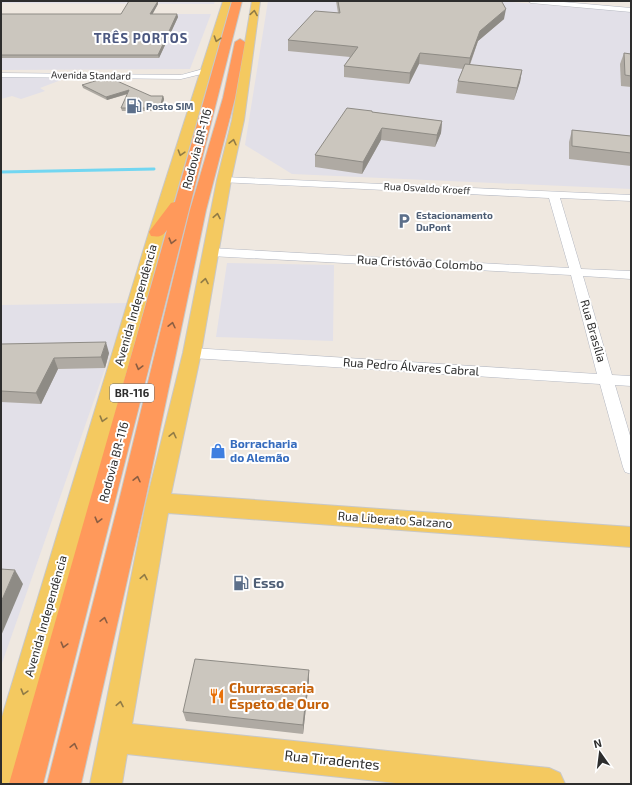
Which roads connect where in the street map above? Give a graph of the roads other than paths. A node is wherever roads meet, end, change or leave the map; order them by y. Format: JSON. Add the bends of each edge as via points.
{"nodes":[{"id":1,"x":227,"y":1,"type":"edge"},
{"id":2,"x":237,"y":1,"type":"edge"},
{"id":3,"x":247,"y":1,"type":"edge"},
{"id":4,"x":256,"y":1,"type":"edge"},
{"id":5,"x":531,"y":1,"type":"edge"},
{"id":6,"x":631,"y":10,"type":"edge"},
{"id":7,"x":207,"y":70,"type":"junction"},
{"id":8,"x":1,"y":75,"type":"edge"},
{"id":9,"x":181,"y":76,"type":"junction"},
{"id":10,"x":201,"y":87,"type":"junction"},
{"id":11,"x":229,"y":98,"type":"junction"},
{"id":12,"x":238,"y":120,"type":"junction"},
{"id":13,"x":224,"y":180,"type":"junction"},
{"id":14,"x":554,"y":195,"type":"junction"},
{"id":15,"x":184,"y":197,"type":"junction"},
{"id":16,"x":631,"y":198,"type":"edge"},
{"id":17,"x":157,"y":232,"type":"junction"},
{"id":18,"x":210,"y":252,"type":"junction"},
{"id":19,"x":576,"y":272,"type":"junction"},
{"id":20,"x":631,"y":275,"type":"edge"},
{"id":21,"x":192,"y":353,"type":"junction"},
{"id":22,"x":606,"y":379,"type":"junction"},
{"id":23,"x":631,"y":381,"type":"edge"},
{"id":24,"x":630,"y":462,"type":"edge"},
{"id":25,"x":158,"y":503,"type":"junction"},
{"id":26,"x":631,"y":537,"type":"edge"},
{"id":27,"x":114,"y":736,"type":"junction"},
{"id":28,"x":1,"y":771,"type":"edge"},
{"id":29,"x":26,"y":784,"type":"edge"},
{"id":30,"x":64,"y":784,"type":"edge"},
{"id":31,"x":106,"y":784,"type":"edge"},
{"id":32,"x":549,"y":784,"type":"edge"}],
"edges":[{"from":1,"to":7,"type":"main road","name":"Avenida Independência","one_way":true},
{"from":2,"to":15,"type":"highway","name":"Rodovia BR-116","number":"BR-116"},
{"from":3,"to":11,"type":"highway","name":"Rodovia BR-116","number":"BR-116"},
{"from":12,"to":4,"type":"main road","one_way":true},
{"from":5,"to":6,"type":"street"},
{"from":7,"to":9,"type":"street","name":"Avenida Standard"},
{"from":7,"to":10,"type":"main road","name":"Avenida Independência"},
{"from":8,"to":9,"type":"street","name":"Avenida Standard"},
{"from":9,"to":10,"type":"street","name":"Avenida Standard"},
{"from":10,"to":17,"type":"main road","name":"Avenida Independência","one_way":true},
{"from":11,"to":12,"type":"highway"},
{"from":30,"to":11,"type":"highway","name":"Rodovia BR-116","number":"BR-116","one_way":true,"via":[[198,210]]},
{"from":13,"to":12,"type":"main road","one_way":true},
{"from":13,"to":14,"type":"street","name":"Rua Osvaldo Kroeff"},
{"from":18,"to":13,"type":"main road","one_way":true},
{"from":14,"to":16,"type":"street","name":"Rua Osvaldo Kroeff"},
{"from":14,"to":19,"type":"street","name":"Rua Brasília"},
{"from":15,"to":17,"type":"highway"},
{"from":15,"to":29,"type":"highway","name":"Rodovia BR-116","number":"BR-116","one_way":true},
{"from":17,"to":28,"type":"main road","name":"Avenida Independência","one_way":true},
{"from":18,"to":19,"type":"street","name":"Rua Cristóvão Colombo"},
{"from":21,"to":18,"type":"main road","one_way":true},
{"from":19,"to":20,"type":"street","name":"Rua Cristóvão Colombo"},
{"from":19,"to":22,"type":"street","name":"Rua Brasília"},
{"from":21,"to":22,"type":"street","name":"Rua Pedro Álvares Cabral"},
{"from":25,"to":21,"type":"main road","one_way":true},
{"from":22,"to":23,"type":"street","name":"Rua Pedro Álvares Cabral"},
{"from":22,"to":24,"type":"street","name":"Rua Brasília"},
{"from":25,"to":26,"type":"main road","name":"Rua Liberato Salzano"},
{"from":27,"to":25,"type":"main road","one_way":true},
{"from":27,"to":31,"type":"main road"},
{"from":27,"to":32,"type":"main road","name":"Rua Tiradentes"}]}
